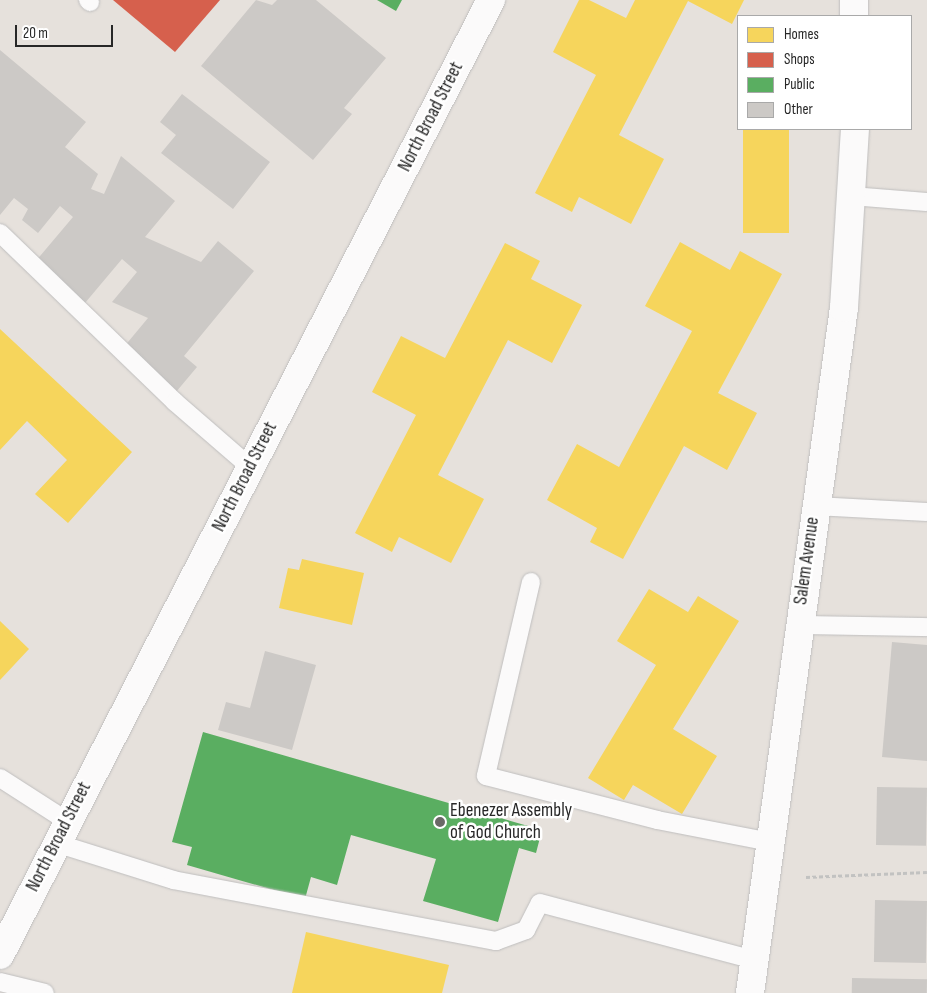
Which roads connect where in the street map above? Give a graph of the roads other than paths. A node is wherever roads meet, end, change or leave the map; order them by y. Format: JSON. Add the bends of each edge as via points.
{"nodes":[{"id":1,"x":491,"y":0,"type":"edge"},
{"id":2,"x":854,"y":0,"type":"edge"},
{"id":3,"x":854,"y":15,"type":"edge"},
{"id":4,"x":855,"y":130,"type":"edge"},
{"id":5,"x":851,"y":196,"type":"junction"},
{"id":6,"x":927,"y":202,"type":"edge"},
{"id":7,"x":0,"y":233,"type":"edge"},
{"id":8,"x":250,"y":467,"type":"junction"},
{"id":9,"x":815,"y":506,"type":"junction"},
{"id":10,"x":927,"y":512,"type":"edge"},
{"id":11,"x":531,"y":582,"type":"dead end"},
{"id":12,"x":797,"y":625,"type":"junction"},
{"id":13,"x":927,"y":627,"type":"edge"},
{"id":14,"x":0,"y":778,"type":"edge"},
{"id":15,"x":62,"y":832,"type":"junction"},
{"id":16,"x":770,"y":842,"type":"junction"},
{"id":17,"x":0,"y":955,"type":"edge"},
{"id":18,"x":754,"y":960,"type":"junction"},
{"id":19,"x":0,"y":982,"type":"edge"},
{"id":20,"x":46,"y":993,"type":"edge"},
{"id":21,"x":750,"y":993,"type":"edge"}],
"edges":[{"from":1,"to":8,"type":"main road","name":"North Broad Street"},
{"from":2,"to":3,"type":"main road"},
{"from":4,"to":5,"type":"main road","name":"Salem Avenue"},
{"from":5,"to":6,"type":"lane"},
{"from":5,"to":9,"type":"main road","name":"Salem Avenue","via":[[844,308]]},
{"from":7,"to":8,"type":"lane","via":[[176,402]]},
{"from":8,"to":15,"type":"main road","name":"North Broad Street"},
{"from":9,"to":10,"type":"lane"},
{"from":9,"to":12,"type":"main road","name":"Salem Avenue"},
{"from":11,"to":16,"type":"lane","via":[[486,776],[657,820]]},
{"from":12,"to":13,"type":"lane"},
{"from":12,"to":16,"type":"main road","name":"Salem Avenue"},
{"from":14,"to":15,"type":"lane"},
{"from":15,"to":17,"type":"main road","name":"North Broad Street"},
{"from":15,"to":18,"type":"lane","via":[[172,880],[496,941],[526,930],[540,903]]},
{"from":16,"to":18,"type":"main road","name":"Salem Avenue"},
{"from":18,"to":21,"type":"main road","name":"Salem Avenue"},
{"from":19,"to":20,"type":"lane"}]}
